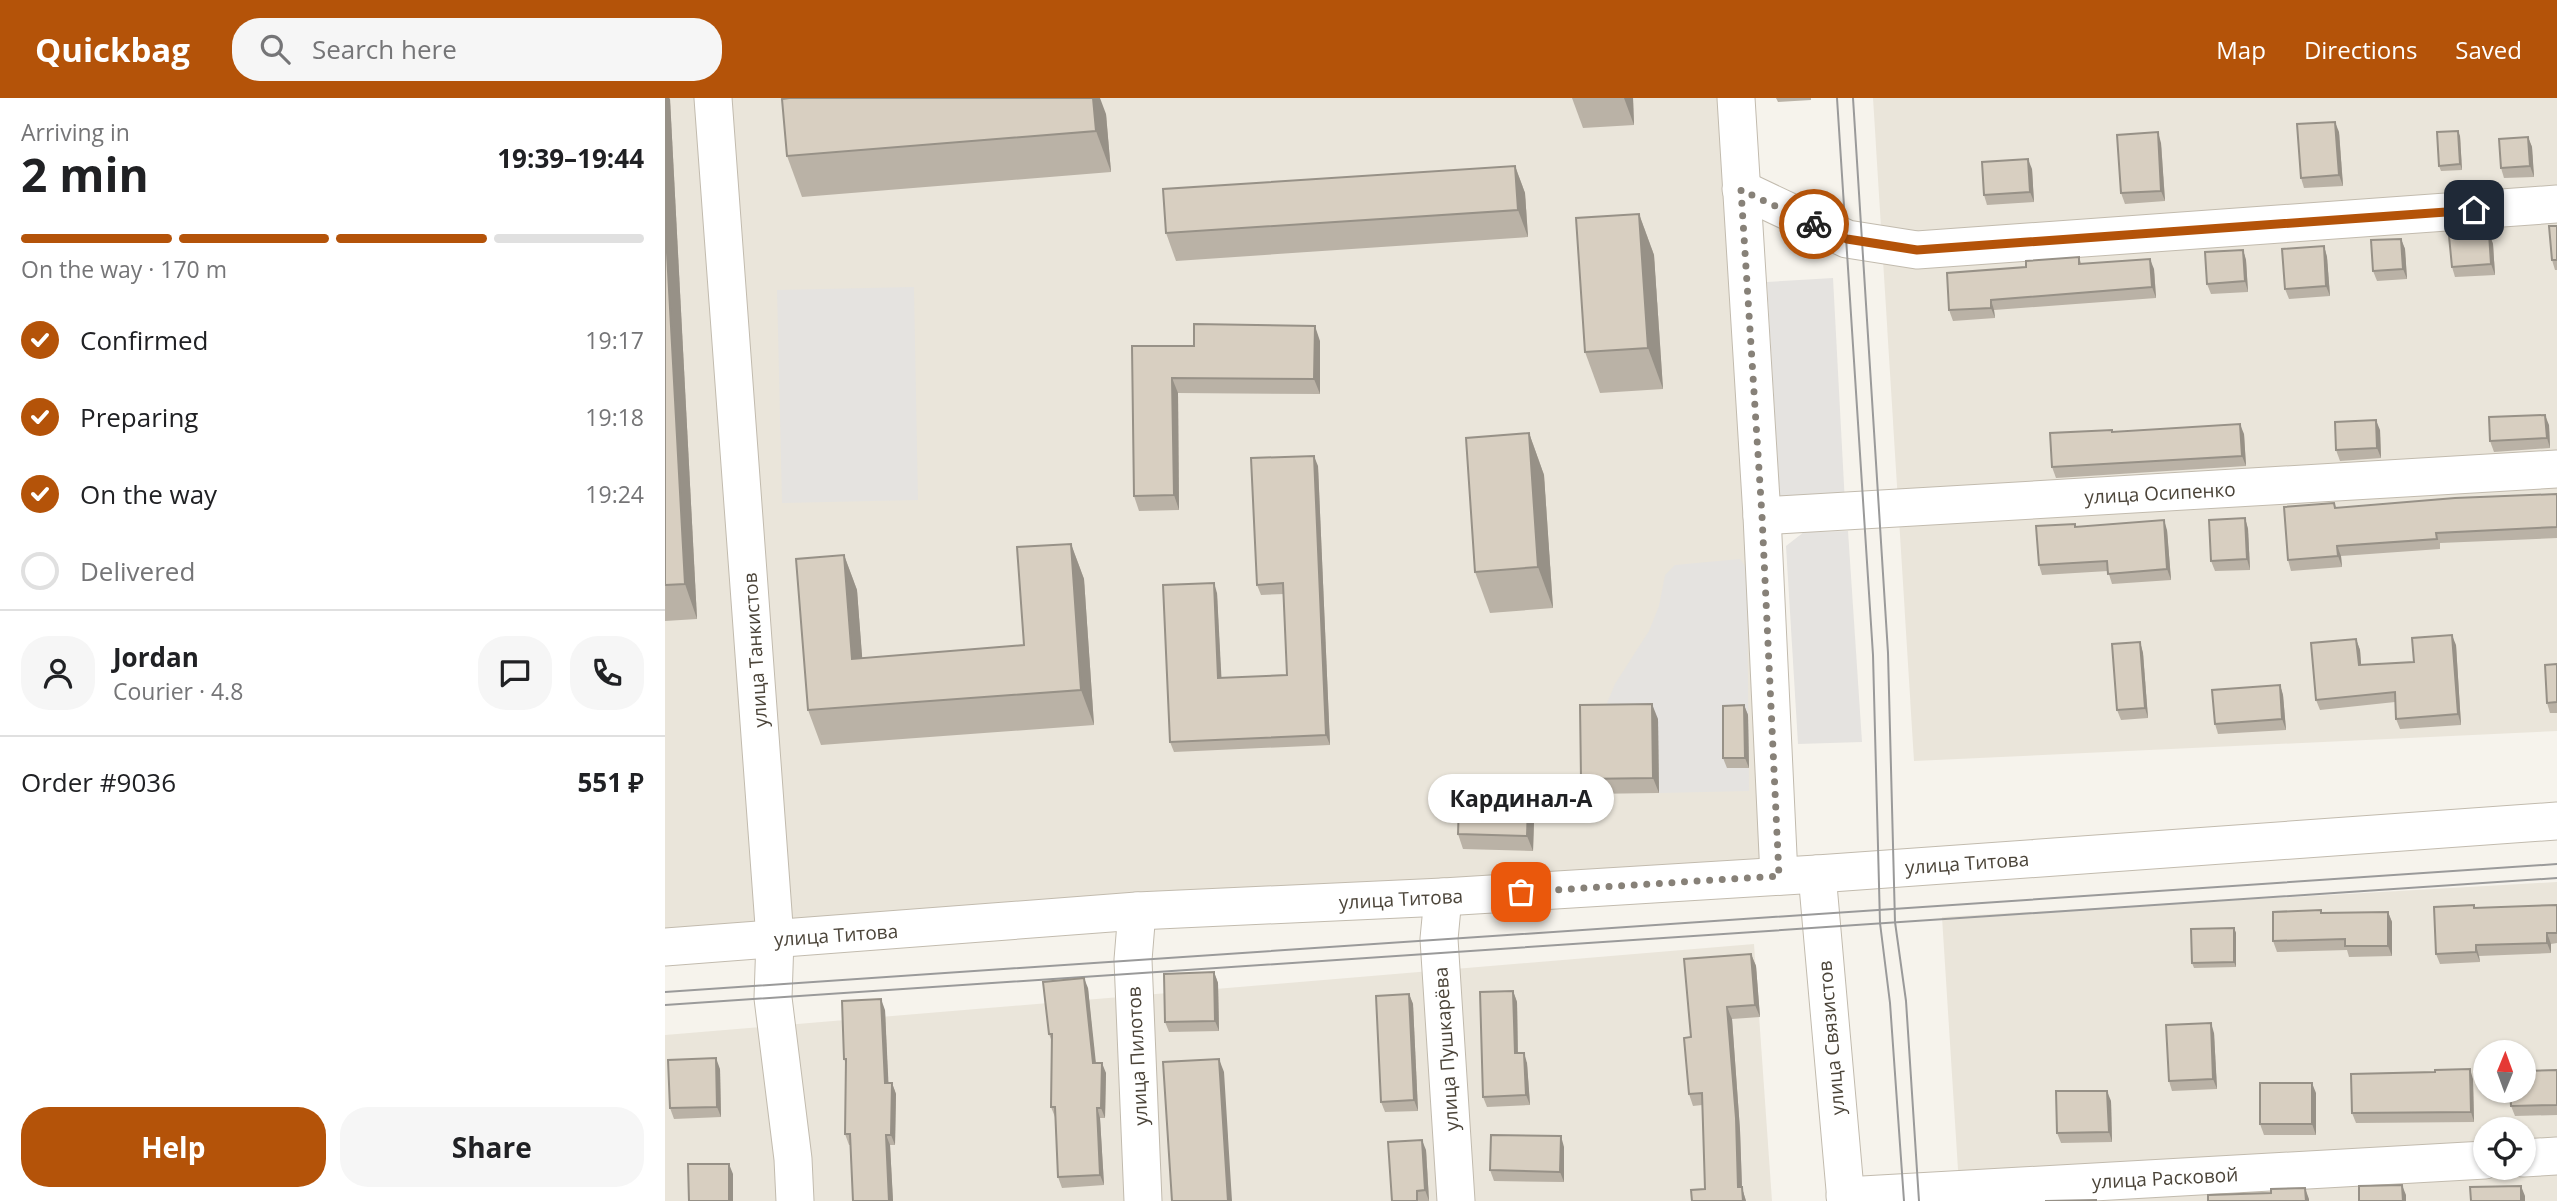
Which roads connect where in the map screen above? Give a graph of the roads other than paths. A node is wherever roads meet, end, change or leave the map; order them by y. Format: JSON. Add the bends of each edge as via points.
{"nodes":[{"id":1,"x":713,"y":98,"type":"edge"},
{"id":2,"x":1735,"y":98,"type":"edge"},
{"id":3,"x":1741,"y":190,"type":"junction"},
{"id":4,"x":2557,"y":204,"type":"edge"},
{"id":5,"x":2557,"y":469,"type":"edge"},
{"id":6,"x":1762,"y":516,"type":"junction"},
{"id":7,"x":2557,"y":821,"type":"edge"},
{"id":8,"x":1817,"y":874,"type":"junction"},
{"id":9,"x":1779,"y":876,"type":"junction"},
{"id":10,"x":1443,"y":897,"type":"junction"},
{"id":11,"x":1137,"y":911,"type":"junction"},
{"id":12,"x":775,"y":939,"type":"junction"},
{"id":13,"x":665,"y":947,"type":"edge"},
{"id":14,"x":2557,"y":1156,"type":"edge"},
{"id":15,"x":2536,"y":1157,"type":"edge"},
{"id":16,"x":2473,"y":1161,"type":"edge"},
{"id":17,"x":1845,"y":1199,"type":"edge"},
{"id":18,"x":795,"y":1201,"type":"edge"},
{"id":19,"x":1143,"y":1201,"type":"edge"},
{"id":20,"x":1456,"y":1201,"type":"edge"}],
"edges":[{"from":1,"to":12,"type":"street","name":"улица Танкистов"},
{"from":2,"to":3,"type":"street"},
{"from":3,"to":4,"type":"street","via":[[1847,239],[1917,250]]},
{"from":3,"to":6,"type":"street"},
{"from":5,"to":6,"type":"street","name":"улица Осипенко"},
{"from":6,"to":9,"type":"street"},
{"from":7,"to":8,"type":"street","name":"улица Титова"},
{"from":8,"to":9,"type":"street","name":"улица Титова"},
{"from":8,"to":17,"type":"street","name":"улица Связистов"},
{"from":9,"to":10,"type":"street","name":"улица Титова"},
{"from":10,"to":11,"type":"street","name":"улица Титова"},
{"from":10,"to":20,"type":"street","name":"улица Пушкарёва","via":[[1439,939]]},
{"from":11,"to":12,"type":"street","name":"улица Титова"},
{"from":11,"to":19,"type":"street","name":"улица Пилотов","via":[[1133,960]]},
{"from":12,"to":13,"type":"street","name":"улица Титова"},
{"from":12,"to":18,"type":"street","name":"улица Танкистов","via":[[772,984]]},
{"from":14,"to":15,"type":"street"},
{"from":16,"to":17,"type":"street","name":"улица Расковой"}]}
